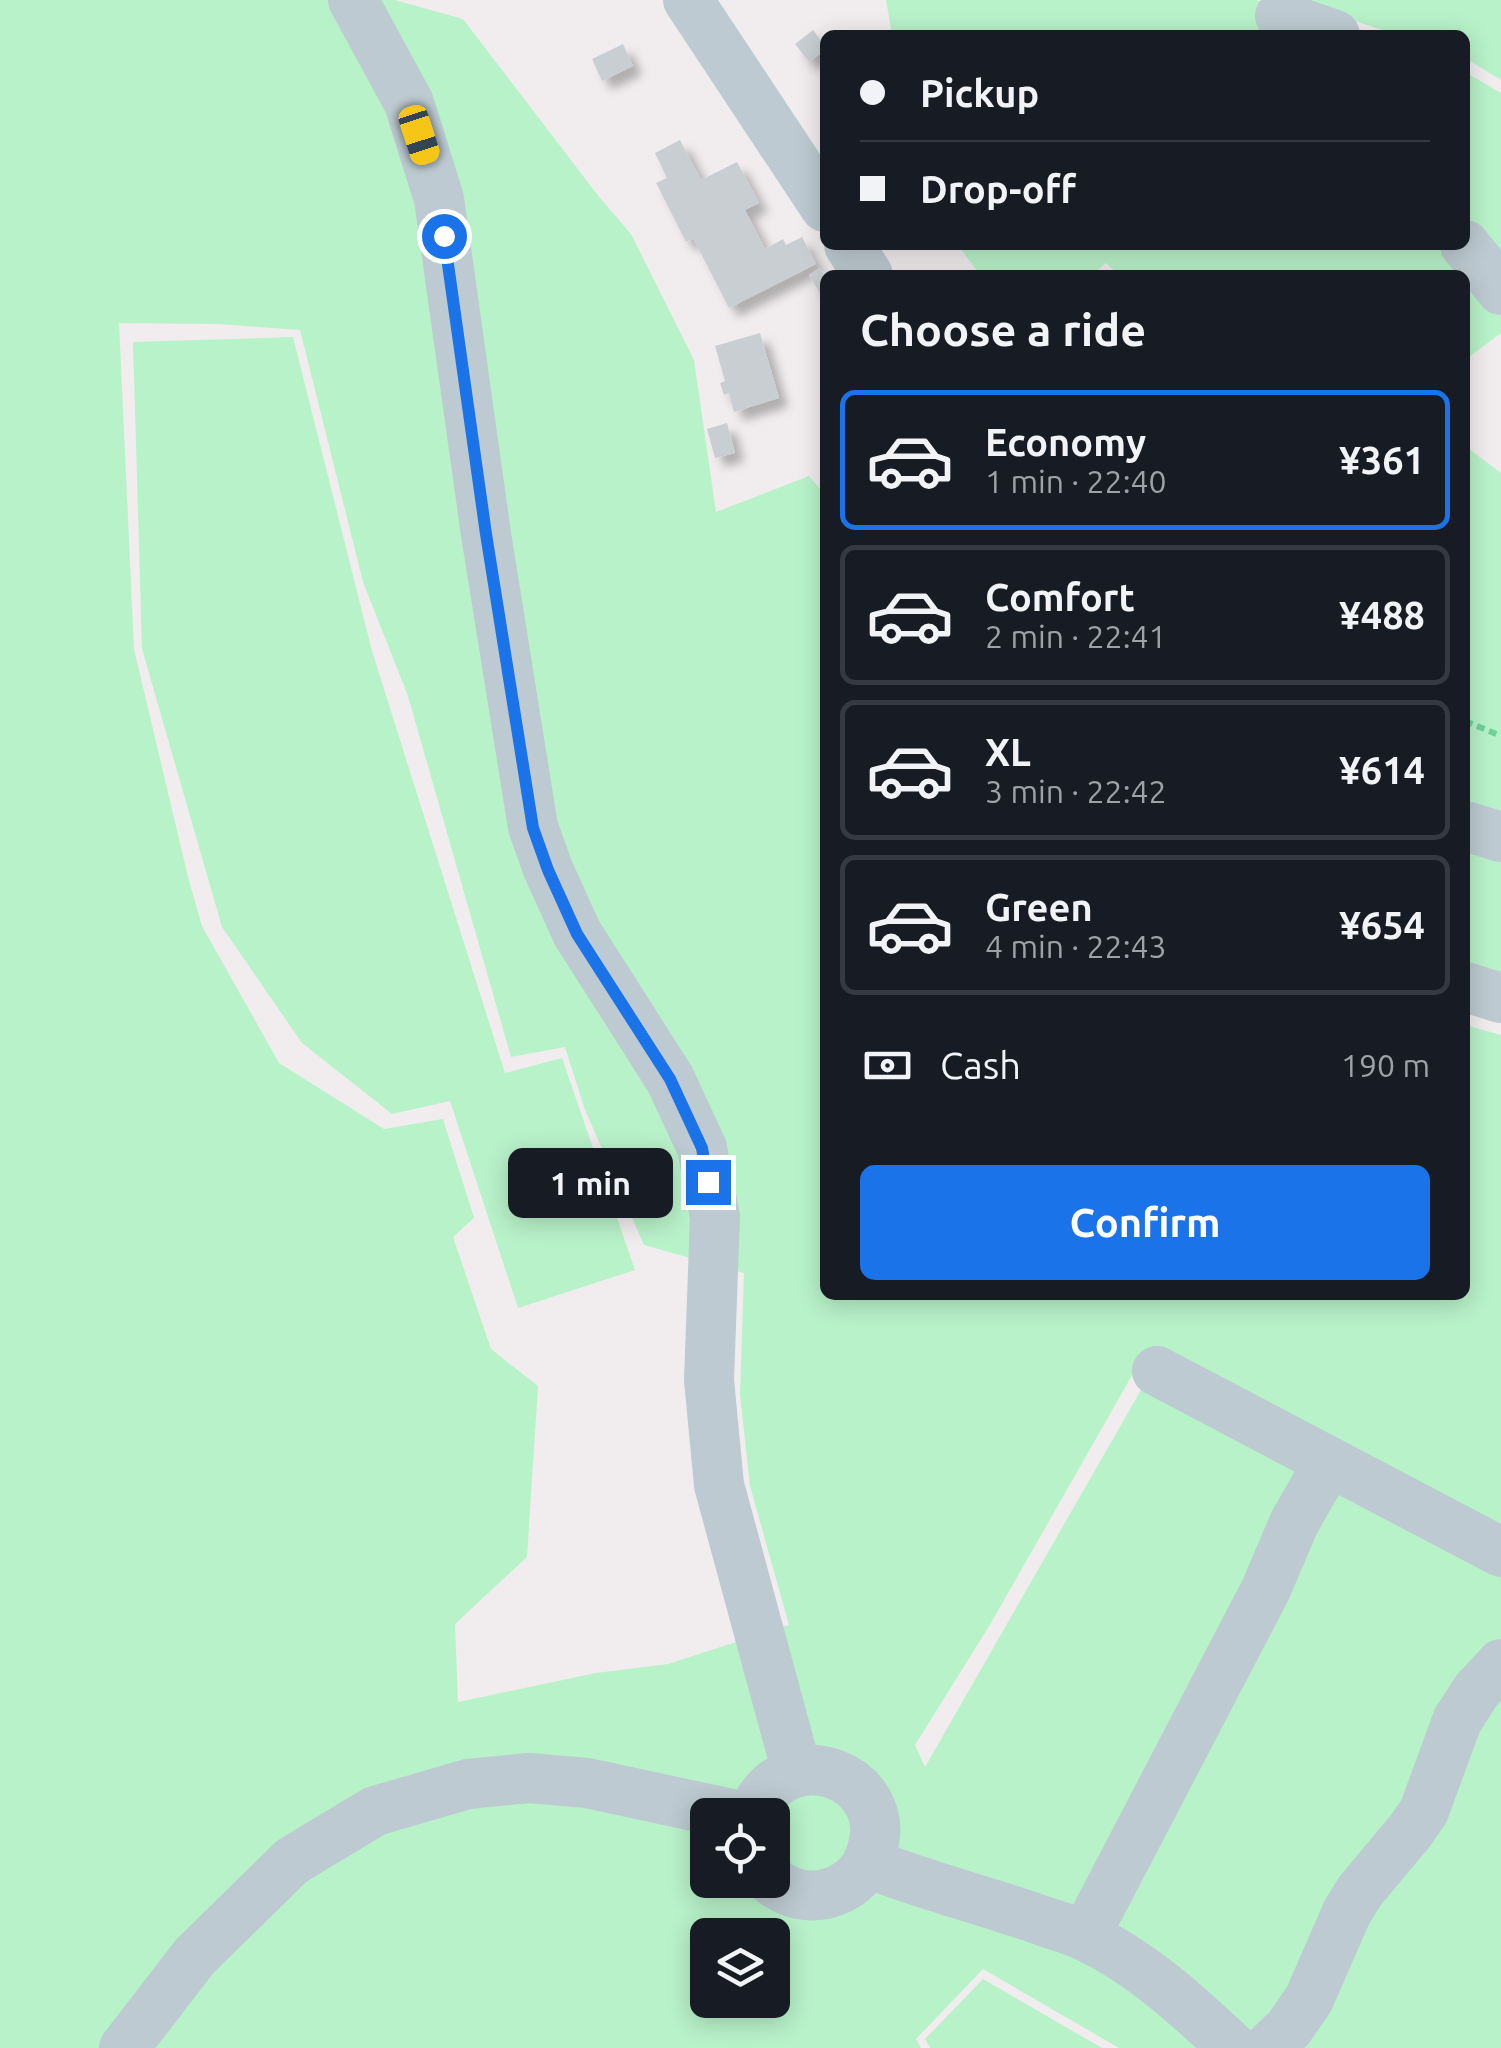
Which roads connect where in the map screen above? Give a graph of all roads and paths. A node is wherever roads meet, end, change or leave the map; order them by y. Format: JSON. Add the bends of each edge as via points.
{"nodes":[{"id":1,"x":353,"y":0,"type":"edge"},
{"id":2,"x":688,"y":0,"type":"edge"},
{"id":3,"x":1280,"y":17,"type":"edge"},
{"id":4,"x":1320,"y":30,"type":"edge"},
{"id":5,"x":820,"y":200,"type":"edge"},
{"id":6,"x":1469,"y":250,"type":"edge"},
{"id":7,"x":1501,"y":290,"type":"edge"},
{"id":8,"x":1470,"y":723,"type":"edge"},
{"id":9,"x":1501,"y":736,"type":"edge"},
{"id":10,"x":1470,"y":827,"type":"edge"},
{"id":11,"x":1501,"y":836,"type":"edge"},
{"id":12,"x":1470,"y":989,"type":"edge"},
{"id":13,"x":1501,"y":998,"type":"edge"},
{"id":14,"x":1157,"y":1372,"type":"dead end"},
{"id":15,"x":1330,"y":1462,"type":"junction"},
{"id":16,"x":1501,"y":1552,"type":"edge"},
{"id":17,"x":1501,"y":1664,"type":"edge"},
{"id":18,"x":797,"y":1772,"type":"junction"},
{"id":19,"x":760,"y":1798,"type":"edge"},
{"id":20,"x":690,"y":1805,"type":"edge"},
{"id":21,"x":868,"y":1862,"type":"junction"},
{"id":22,"x":790,"y":1891,"type":"edge"},
{"id":23,"x":1085,"y":1936,"type":"junction"},
{"id":24,"x":124,"y":2048,"type":"edge"},
{"id":25,"x":1233,"y":2048,"type":"edge"},
{"id":26,"x":1268,"y":2048,"type":"edge"}],
"edges":[{"from":1,"to":18,"type":"street","via":[[409,104],[440,199],[533,828],[577,934],[670,1079],[702,1148],[715,1218],[709,1380],[720,1484]]},
{"from":2,"to":5,"type":"street"},
{"from":3,"to":4,"type":"street"},
{"from":6,"to":7,"type":"street"},
{"from":8,"to":9,"type":"path"},
{"from":10,"to":11,"type":"street"},
{"from":12,"to":13,"type":"street"},
{"from":14,"to":15,"type":"street"},
{"from":15,"to":16,"type":"street"},
{"from":15,"to":23,"type":"street"},
{"from":17,"to":26,"type":"street","via":[[1457,1721],[1424,1811],[1347,1912],[1310,1999]]},
{"from":18,"to":19,"type":"street"},
{"from":18,"to":21,"type":"street","via":[[833,1773],[862,1794],[875,1827]]},
{"from":20,"to":24,"type":"street","via":[[528,1778],[468,1784],[375,1810],[292,1861],[195,1956]]},
{"from":21,"to":22,"type":"street","via":[[839,1890],[820,1896]]},
{"from":21,"to":23,"type":"street"},
{"from":23,"to":25,"type":"street","via":[[1137,1965]]}]}
